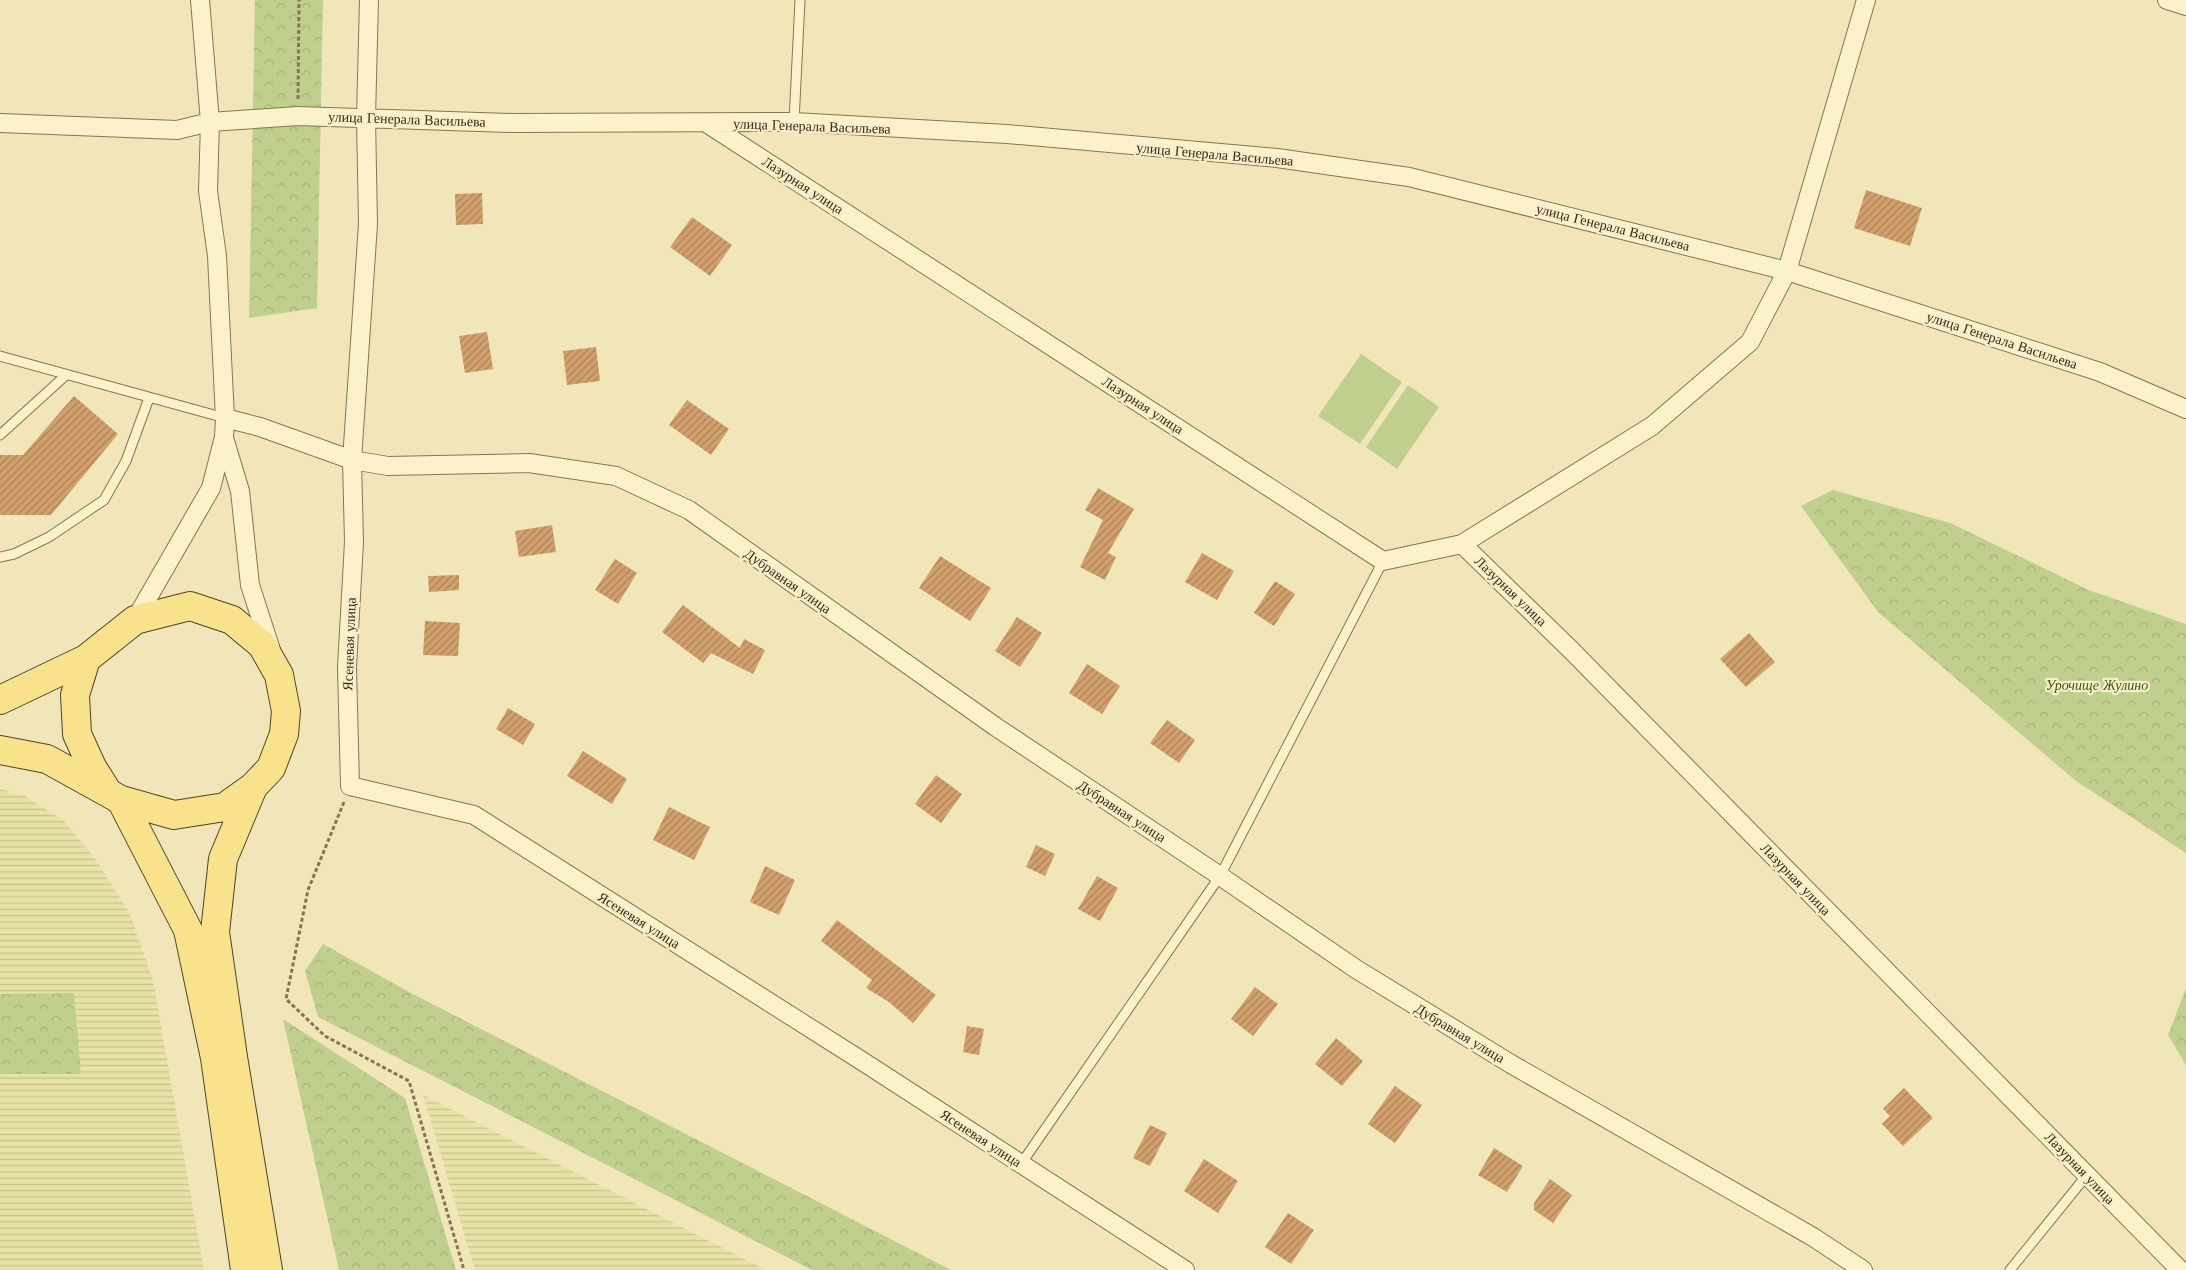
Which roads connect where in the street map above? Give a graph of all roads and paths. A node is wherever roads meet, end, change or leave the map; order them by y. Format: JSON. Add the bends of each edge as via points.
{"nodes":[{"id":1,"x":200,"y":0,"type":"edge"},
{"id":2,"x":299,"y":0,"type":"edge"},
{"id":3,"x":369,"y":0,"type":"edge"},
{"id":4,"x":800,"y":0,"type":"edge"},
{"id":5,"x":1866,"y":0,"type":"edge"},
{"id":6,"x":2167,"y":0,"type":"edge"},
{"id":7,"x":2186,"y":6,"type":"edge"},
{"id":8,"x":298,"y":116,"type":"junction"},
{"id":9,"x":366,"y":118,"type":"junction"},
{"id":10,"x":210,"y":122,"type":"junction"},
{"id":11,"x":794,"y":122,"type":"junction"},
{"id":12,"x":0,"y":123,"type":"edge"},
{"id":13,"x":708,"y":124,"type":"junction"},
{"id":14,"x":1787,"y":271,"type":"junction"},
{"id":15,"x":0,"y":356,"type":"edge"},
{"id":16,"x":65,"y":376,"type":"junction"},
{"id":17,"x":149,"y":398,"type":"junction"},
{"id":18,"x":2186,"y":409,"type":"edge"},
{"id":19,"x":225,"y":418,"type":"junction"},
{"id":20,"x":0,"y":435,"type":"edge"},
{"id":21,"x":224,"y":437,"type":"junction"},
{"id":22,"x":352,"y":460,"type":"junction"},
{"id":23,"x":1462,"y":544,"type":"junction"},
{"id":24,"x":0,"y":557,"type":"edge"},
{"id":25,"x":1383,"y":561,"type":"junction"},
{"id":26,"x":135,"y":620,"type":"junction"},
{"id":27,"x":86,"y":659,"type":"junction"},
{"id":28,"x":279,"y":675,"type":"junction"},
{"id":29,"x":0,"y":700,"type":"edge"},
{"id":30,"x":0,"y":750,"type":"edge"},
{"id":31,"x":350,"y":786,"type":"junction"},
{"id":32,"x":254,"y":787,"type":"junction"},
{"id":33,"x":114,"y":796,"type":"junction"},
{"id":34,"x":1220,"y":876,"type":"junction"},
{"id":35,"x":1021,"y":1164,"type":"junction"},
{"id":36,"x":2087,"y":1175,"type":"junction"},
{"id":37,"x":245,"y":1270,"type":"edge"},
{"id":38,"x":268,"y":1270,"type":"edge"},
{"id":39,"x":464,"y":1270,"type":"edge"},
{"id":40,"x":1185,"y":1270,"type":"edge"},
{"id":41,"x":1863,"y":1270,"type":"edge"},
{"id":42,"x":2010,"y":1270,"type":"edge"},
{"id":43,"x":2180,"y":1270,"type":"edge"}],
"edges":[{"from":1,"to":10,"type":"street"},
{"from":2,"to":8,"type":"path"},
{"from":3,"to":9,"type":"street","name":"Ясеневая улица"},
{"from":4,"to":11,"type":"lane"},
{"from":5,"to":14,"type":"street"},
{"from":6,"to":7,"type":"street"},
{"from":8,"to":9,"type":"street","name":"улица Генерала Васильева"},
{"from":8,"to":10,"type":"street","name":"улица Генерала Васильева"},
{"from":9,"to":13,"type":"street","name":"улица Генерала Васильева"},
{"from":9,"to":22,"type":"street","name":"Ясеневая улица","via":[[368,224]]},
{"from":10,"to":12,"type":"street","name":"улица Генерала Васильева","via":[[177,130]]},
{"from":10,"to":19,"type":"street","via":[[208,191],[217,256]]},
{"from":11,"to":13,"type":"street","name":"улица Генерала Васильева"},
{"from":11,"to":14,"type":"street","name":"улица Генерала Васильева","via":[[1007,134],[1277,158],[1409,177]]},
{"from":13,"to":25,"type":"street","name":"Лазурная улица"},
{"from":14,"to":18,"type":"street","name":"улица Генерала Васильева","via":[[2100,372]]},
{"from":14,"to":23,"type":"street","via":[[1750,342],[1652,426]]},
{"from":15,"to":16,"type":"lane"},
{"from":16,"to":17,"type":"lane"},
{"from":16,"to":20,"type":"lane"},
{"from":17,"to":19,"type":"lane"},
{"from":17,"to":24,"type":"lane","via":[[126,461],[104,500],[49,537],[14,554]]},
{"from":19,"to":21,"type":"street"},
{"from":19,"to":22,"type":"street","name":"Дубравная улица"},
{"from":21,"to":26,"type":"street","via":[[211,488]]},
{"from":21,"to":28,"type":"street","via":[[240,491],[250,585]]},
{"from":22,"to":31,"type":"street","name":"Ясеневая улица","via":[[354,542],[347,667]]},
{"from":22,"to":34,"type":"street","name":"Дубравная улица","via":[[388,466],[528,463],[616,476],[681,506],[996,728]]},
{"from":23,"to":25,"type":"street"},
{"from":23,"to":36,"type":"street","name":"Лазурная улица","via":[[1572,651]]},
{"from":25,"to":34,"type":"lane"},
{"from":26,"to":27,"type":"main road"},
{"from":26,"to":28,"type":"main road","via":[[190,606],[232,620],[262,645]]},
{"from":27,"to":29,"type":"main road"},
{"from":27,"to":33,"type":"main road","via":[[75,695],[77,734],[92,768]]},
{"from":28,"to":32,"type":"main road","via":[[286,711],[284,734],[270,768]]},
{"from":30,"to":33,"type":"main road","via":[[46,759]]},
{"from":31,"to":35,"type":"street","name":"Ясеневая улица","via":[[474,815]]},
{"from":31,"to":39,"type":"path","via":[[308,890],[286,999],[325,1036],[409,1081]]},
{"from":32,"to":33,"type":"main road","via":[[225,807],[174,816]]},
{"from":32,"to":38,"type":"main road","via":[[223,859],[215,932]]},
{"from":33,"to":37,"type":"main road","via":[[154,862],[188,930],[215,1058]]},
{"from":34,"to":35,"type":"lane"},
{"from":34,"to":41,"type":"street","name":"Дубравная улица","via":[[1381,984],[1511,1064],[1813,1237]]},
{"from":35,"to":40,"type":"street","name":"Ясеневая улица"},
{"from":36,"to":42,"type":"lane"},
{"from":36,"to":43,"type":"street","name":"Лазурная улица"}]}
